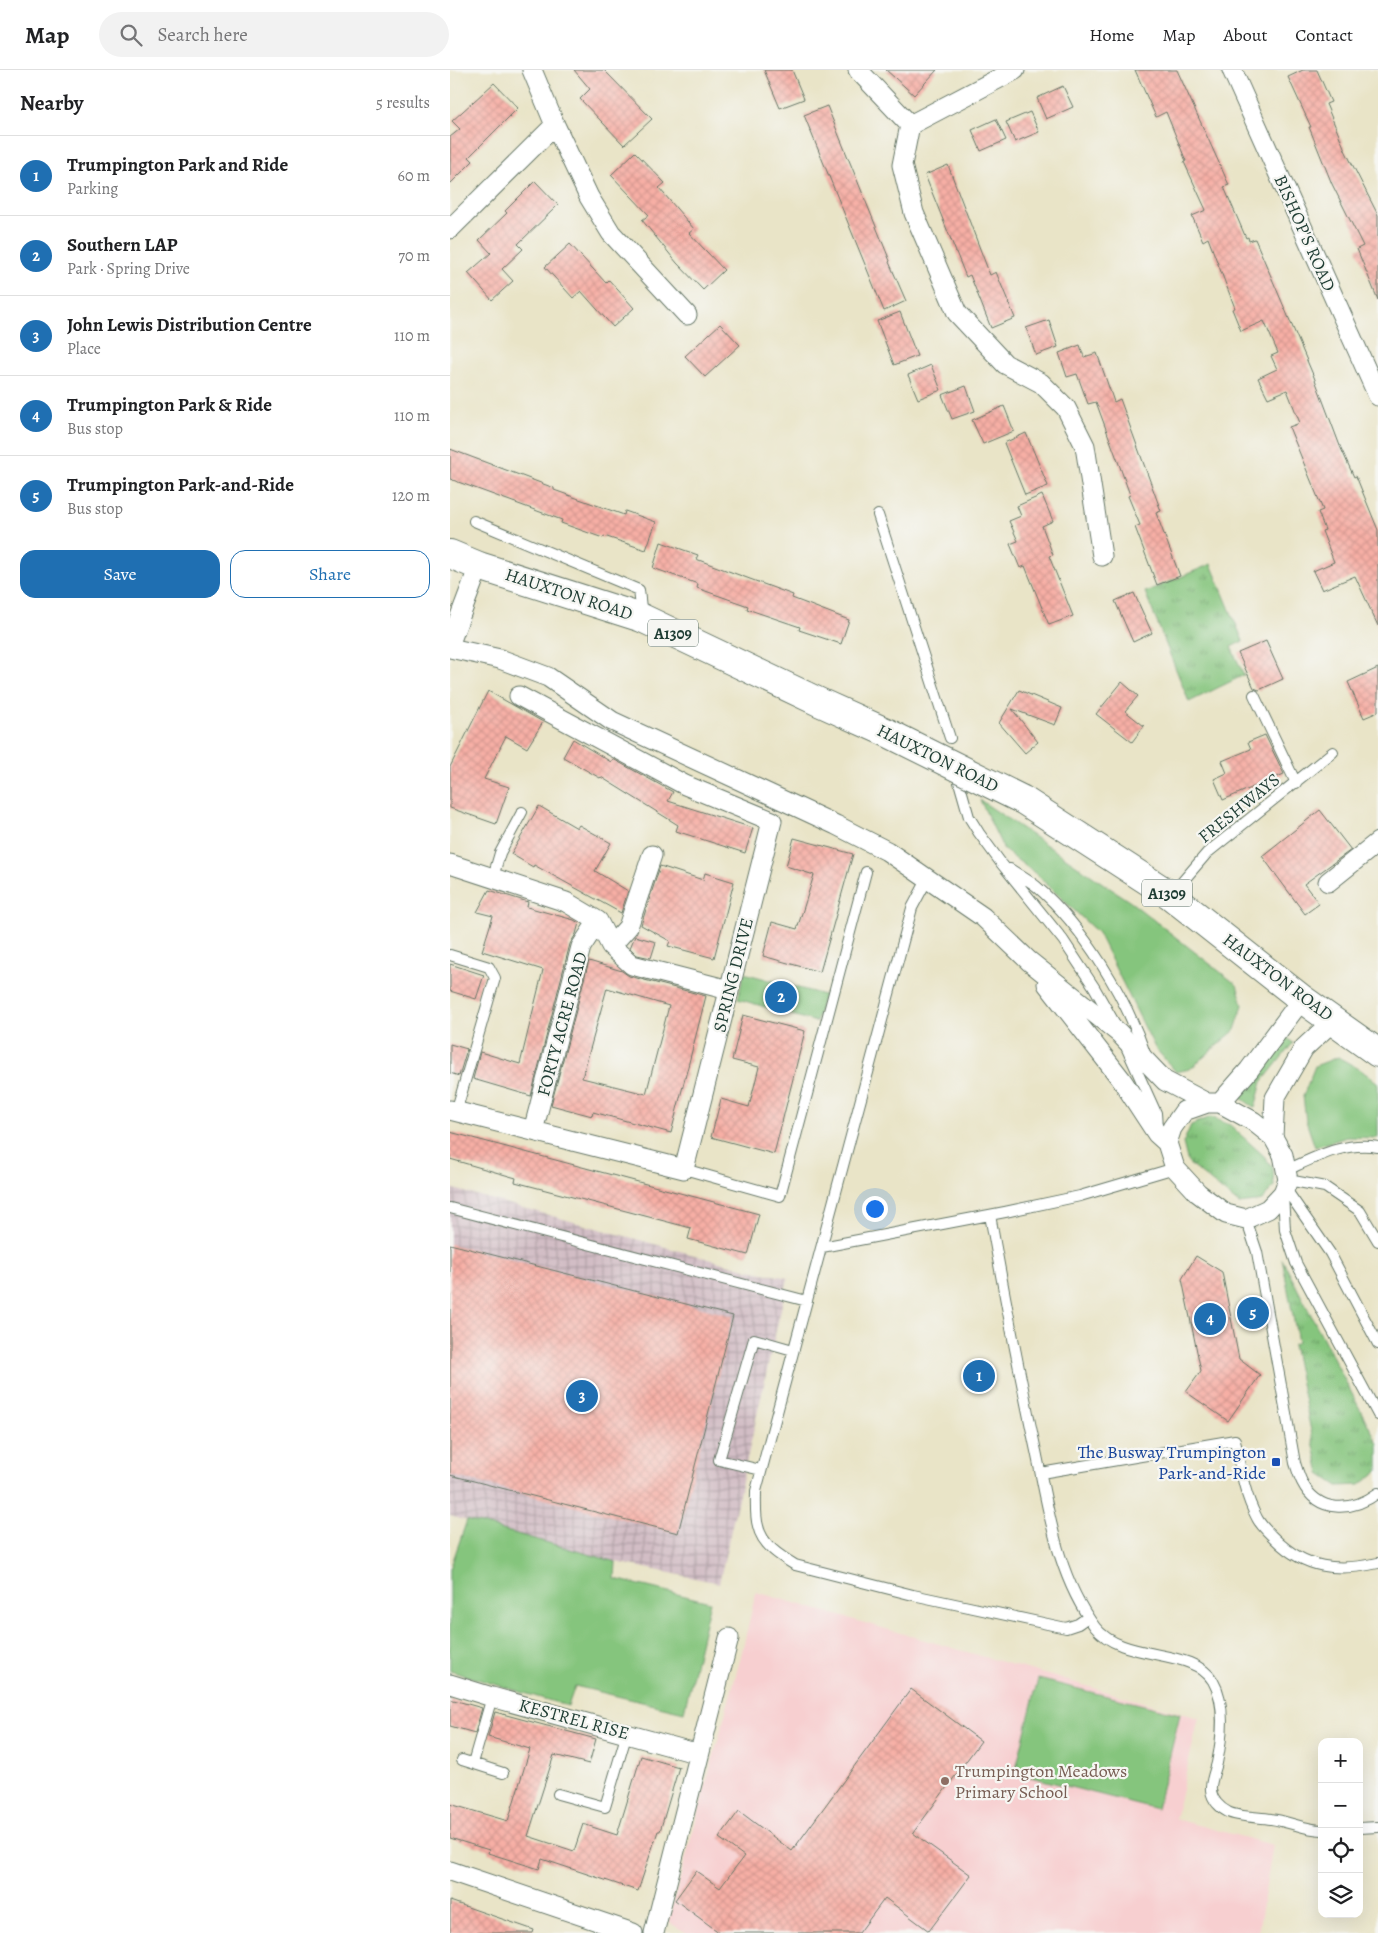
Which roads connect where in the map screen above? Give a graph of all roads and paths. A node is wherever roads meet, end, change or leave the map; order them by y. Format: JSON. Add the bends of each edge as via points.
{"nodes":[{"id":1,"x":532,"y":70,"type":"edge"},
{"id":2,"x":858,"y":70,"type":"edge"},
{"id":3,"x":1016,"y":70,"type":"edge"},
{"id":4,"x":1232,"y":70,"type":"edge"},
{"id":5,"x":555,"y":125,"type":"junction"},
{"id":6,"x":910,"y":125,"type":"junction"},
{"id":7,"x":450,"y":229,"type":"edge"},
{"id":8,"x":687,"y":316,"type":"dead end"},
{"id":9,"x":1378,"y":396,"type":"edge"},
{"id":10,"x":878,"y":515,"type":"dead end"},
{"id":11,"x":474,"y":521,"type":"dead end"},
{"id":12,"x":450,"y":554,"type":"edge"},
{"id":13,"x":1102,"y":556,"type":"dead end"},
{"id":14,"x":479,"y":566,"type":"junction"},
{"id":15,"x":642,"y":618,"type":"junction"},
{"id":16,"x":450,"y":643,"type":"edge"},
{"id":17,"x":450,"y":648,"type":"edge"},
{"id":18,"x":1254,"y":695,"type":"dead end"},
{"id":19,"x":519,"y":696,"type":"dead end"},
{"id":20,"x":950,"y":738,"type":"dead end"},
{"id":21,"x":1333,"y":752,"type":"dead end"},
{"id":22,"x":959,"y":782,"type":"dead end"},
{"id":23,"x":1296,"y":783,"type":"junction"},
{"id":24,"x":522,"y":812,"type":"dead end"},
{"id":25,"x":1378,"y":842,"type":"edge"},
{"id":26,"x":652,"y":855,"type":"dead end"},
{"id":27,"x":1001,"y":863,"type":"junction"},
{"id":28,"x":450,"y":864,"type":"edge"},
{"id":29,"x":866,"y":872,"type":"dead end"},
{"id":30,"x":492,"y":878,"type":"junction"},
{"id":31,"x":928,"y":878,"type":"junction"},
{"id":32,"x":1328,"y":882,"type":"dead end"},
{"id":33,"x":1170,"y":895,"type":"junction"},
{"id":34,"x":598,"y":921,"type":"junction"},
{"id":35,"x":611,"y":946,"type":"junction"},
{"id":36,"x":450,"y":955,"type":"edge"},
{"id":37,"x":1029,"y":961,"type":"junction"},
{"id":38,"x":729,"y":990,"type":"junction"},
{"id":39,"x":1302,"y":999,"type":"junction"},
{"id":40,"x":1334,"y":1020,"type":"junction"},
{"id":41,"x":1119,"y":1033,"type":"junction"},
{"id":42,"x":1378,"y":1052,"type":"edge"},
{"id":43,"x":1150,"y":1068,"type":"junction"},
{"id":44,"x":1214,"y":1103,"type":"junction"},
{"id":45,"x":453,"y":1111,"type":"edge"},
{"id":46,"x":533,"y":1131,"type":"junction"},
{"id":47,"x":1273,"y":1137,"type":"junction"},
{"id":48,"x":1162,"y":1138,"type":"junction"},
{"id":49,"x":1378,"y":1147,"type":"edge"},
{"id":50,"x":684,"y":1168,"type":"junction"},
{"id":51,"x":1175,"y":1168,"type":"junction"},
{"id":52,"x":1286,"y":1183,"type":"junction"},
{"id":53,"x":450,"y":1208,"type":"edge"},
{"id":54,"x":990,"y":1215,"type":"junction"},
{"id":55,"x":1246,"y":1219,"type":"junction"},
{"id":56,"x":1378,"y":1241,"type":"edge"},
{"id":57,"x":822,"y":1247,"type":"junction"},
{"id":58,"x":806,"y":1302,"type":"junction"},
{"id":59,"x":1378,"y":1344,"type":"edge"},
{"id":60,"x":793,"y":1350,"type":"junction"},
{"id":61,"x":1378,"y":1415,"type":"edge"},
{"id":62,"x":761,"y":1470,"type":"junction"},
{"id":63,"x":1041,"y":1473,"type":"junction"},
{"id":64,"x":1378,"y":1493,"type":"edge"},
{"id":65,"x":1378,"y":1563,"type":"edge"},
{"id":66,"x":1088,"y":1617,"type":"junction"},
{"id":67,"x":729,"y":1638,"type":"dead end"},
{"id":68,"x":450,"y":1684,"type":"edge"},
{"id":69,"x":492,"y":1697,"type":"junction"},
{"id":70,"x":627,"y":1734,"type":"junction"},
{"id":71,"x":700,"y":1752,"type":"junction"},
{"id":72,"x":462,"y":1760,"type":"dead end"},
{"id":73,"x":473,"y":1764,"type":"junction"},
{"id":74,"x":504,"y":1774,"type":"dead end"},
{"id":75,"x":558,"y":1794,"type":"dead end"},
{"id":76,"x":1378,"y":1827,"type":"edge"},
{"id":77,"x":1363,"y":1828,"type":"edge"},
{"id":78,"x":1318,"y":1829,"type":"edge"},
{"id":79,"x":450,"y":1871,"type":"edge"},
{"id":80,"x":633,"y":1933,"type":"edge"},
{"id":81,"x":654,"y":1933,"type":"edge"}],
"edges":[{"from":1,"to":5,"type":"street"},
{"from":2,"to":6,"type":"street"},
{"from":3,"to":6,"type":"street"},
{"from":4,"to":9,"type":"street","name":"BISHOP'S ROAD"},
{"from":5,"to":7,"type":"street"},
{"from":5,"to":8,"type":"street","via":[[589,197],[611,233]]},
{"from":6,"to":13,"type":"street","via":[[902,165],[914,213],[957,313],[1005,364],[1041,383],[1066,408],[1085,446]]},
{"from":10,"to":20,"type":"lane"},
{"from":11,"to":15,"type":"lane","via":[[639,590]]},
{"from":12,"to":14,"type":"main road","name":"HAUXTON ROAD","number":"A1309"},
{"from":14,"to":15,"type":"main road","name":"HAUXTON ROAD","number":"A1309"},
{"from":14,"to":16,"type":"street"},
{"from":15,"to":33,"type":"main road","name":"HAUXTON ROAD","number":"A1309","bridge":true,"via":[[888,732],[1023,800]]},
{"from":17,"to":31,"type":"street","via":[[500,659],[548,677],[612,721],[887,850]]},
{"from":18,"to":23,"type":"lane"},
{"from":19,"to":38,"type":"street","name":"SPRING DRIVE","via":[[685,785],[772,821]]},
{"from":21,"to":23,"type":"lane","name":"FRESHWAYS"},
{"from":22,"to":27,"type":"lane","via":[[969,816]]},
{"from":23,"to":33,"type":"lane","name":"FRESHWAYS","via":[[1208,853]]},
{"from":24,"to":30,"type":"lane","via":[[500,853]]},
{"from":25,"to":32,"type":"street"},
{"from":26,"to":35,"type":"street","name":"FORTY ACRE ROAD","via":[[628,927]]},
{"from":27,"to":41,"type":"lane","via":[[1063,940]]},
{"from":27,"to":43,"type":"lane","via":[[1036,886],[1090,947],[1113,983],[1141,1041]]},
{"from":28,"to":30,"type":"street"},
{"from":29,"to":50,"type":"lane","via":[[780,1196]]},
{"from":30,"to":34,"type":"street","via":[[566,902]]},
{"from":31,"to":37,"type":"street","via":[[983,917]]},
{"from":31,"to":57,"type":"lane","via":[[912,908]]},
{"from":33,"to":39,"type":"main road","name":"HAUXTON ROAD","number":"A1309"},
{"from":34,"to":35,"type":"street","name":"FORTY ACRE ROAD"},
{"from":34,"to":46,"type":"street","name":"FORTY ACRE ROAD","via":[[581,947]]},
{"from":35,"to":38,"type":"street","name":"FORTY ACRE ROAD","via":[[632,965]]},
{"from":36,"to":45,"type":"lane","via":[[490,967],[495,978]]},
{"from":37,"to":41,"type":"street"},
{"from":37,"to":48,"type":"street","via":[[1121,1079]]},
{"from":38,"to":50,"type":"street","name":"SPRING DRIVE"},
{"from":39,"to":40,"type":"main road","name":"HAUXTON ROAD","number":"A1309"},
{"from":39,"to":44,"type":"street","via":[[1249,1070]]},
{"from":40,"to":42,"type":"main road","name":"HAUXTON ROAD","number":"A1309"},
{"from":40,"to":47,"type":"street","via":[[1304,1048],[1275,1098]]},
{"from":41,"to":43,"type":"street"},
{"from":41,"to":48,"type":"lane","via":[[1156,1114]]},
{"from":43,"to":44,"type":"street","via":[[1164,1081]]},
{"from":44,"to":47,"type":"street","via":[[1253,1121]]},
{"from":44,"to":48,"type":"street","via":[[1184,1112]]},
{"from":45,"to":46,"type":"street"},
{"from":46,"to":50,"type":"street"},
{"from":47,"to":52,"type":"street","via":[[1283,1155]]},
{"from":48,"to":51,"type":"street"},
{"from":49,"to":52,"type":"lane","via":[[1353,1145],[1337,1149]]},
{"from":51,"to":54,"type":"lane","via":[[1080,1196]]},
{"from":51,"to":55,"type":"street","via":[[1212,1204],[1226,1214]]},
{"from":52,"to":55,"type":"street","via":[[1268,1209]]},
{"from":52,"to":56,"type":"lane","via":[[1324,1187],[1360,1211]]},
{"from":52,"to":59,"type":"lane","via":[[1330,1253]]},
{"from":52,"to":61,"type":"lane","via":[[1285,1230],[1296,1264]]},
{"from":53,"to":58,"type":"lane"},
{"from":54,"to":57,"type":"lane"},
{"from":54,"to":63,"type":"lane"},
{"from":55,"to":64,"type":"lane","via":[[1256,1252],[1295,1463],[1302,1481],[1311,1494],[1325,1504],[1340,1508],[1354,1506]]},
{"from":57,"to":58,"type":"lane"},
{"from":58,"to":60,"type":"lane"},
{"from":60,"to":62,"type":"lane"},
{"from":60,"to":62,"type":"lane","via":[[754,1339],[719,1460]]},
{"from":62,"to":66,"type":"lane","via":[[756,1491],[758,1527],[778,1555],[795,1565],[912,1595],[1066,1628]]},
{"from":63,"to":65,"type":"lane","via":[[1235,1440],[1244,1481],[1258,1520],[1290,1553],[1326,1566],[1356,1568]]},
{"from":63,"to":66,"type":"lane","via":[[1057,1549],[1072,1589]]},
{"from":66,"to":78,"type":"lane","via":[[1106,1638],[1125,1648],[1180,1659],[1212,1679],[1222,1712],[1218,1759],[1211,1790],[1218,1805],[1229,1813]]},
{"from":67,"to":71,"type":"street"},
{"from":68,"to":69,"type":"street","name":"KESTREL RISE"},
{"from":69,"to":70,"type":"street","name":"KESTREL RISE"},
{"from":69,"to":73,"type":"lane"},
{"from":70,"to":71,"type":"street","name":"KESTREL RISE"},
{"from":70,"to":75,"type":"lane","via":[[605,1807]]},
{"from":71,"to":81,"type":"street"},
{"from":72,"to":73,"type":"lane"},
{"from":73,"to":74,"type":"lane"},
{"from":76,"to":77,"type":"lane"},
{"from":79,"to":80,"type":"street"}]}
